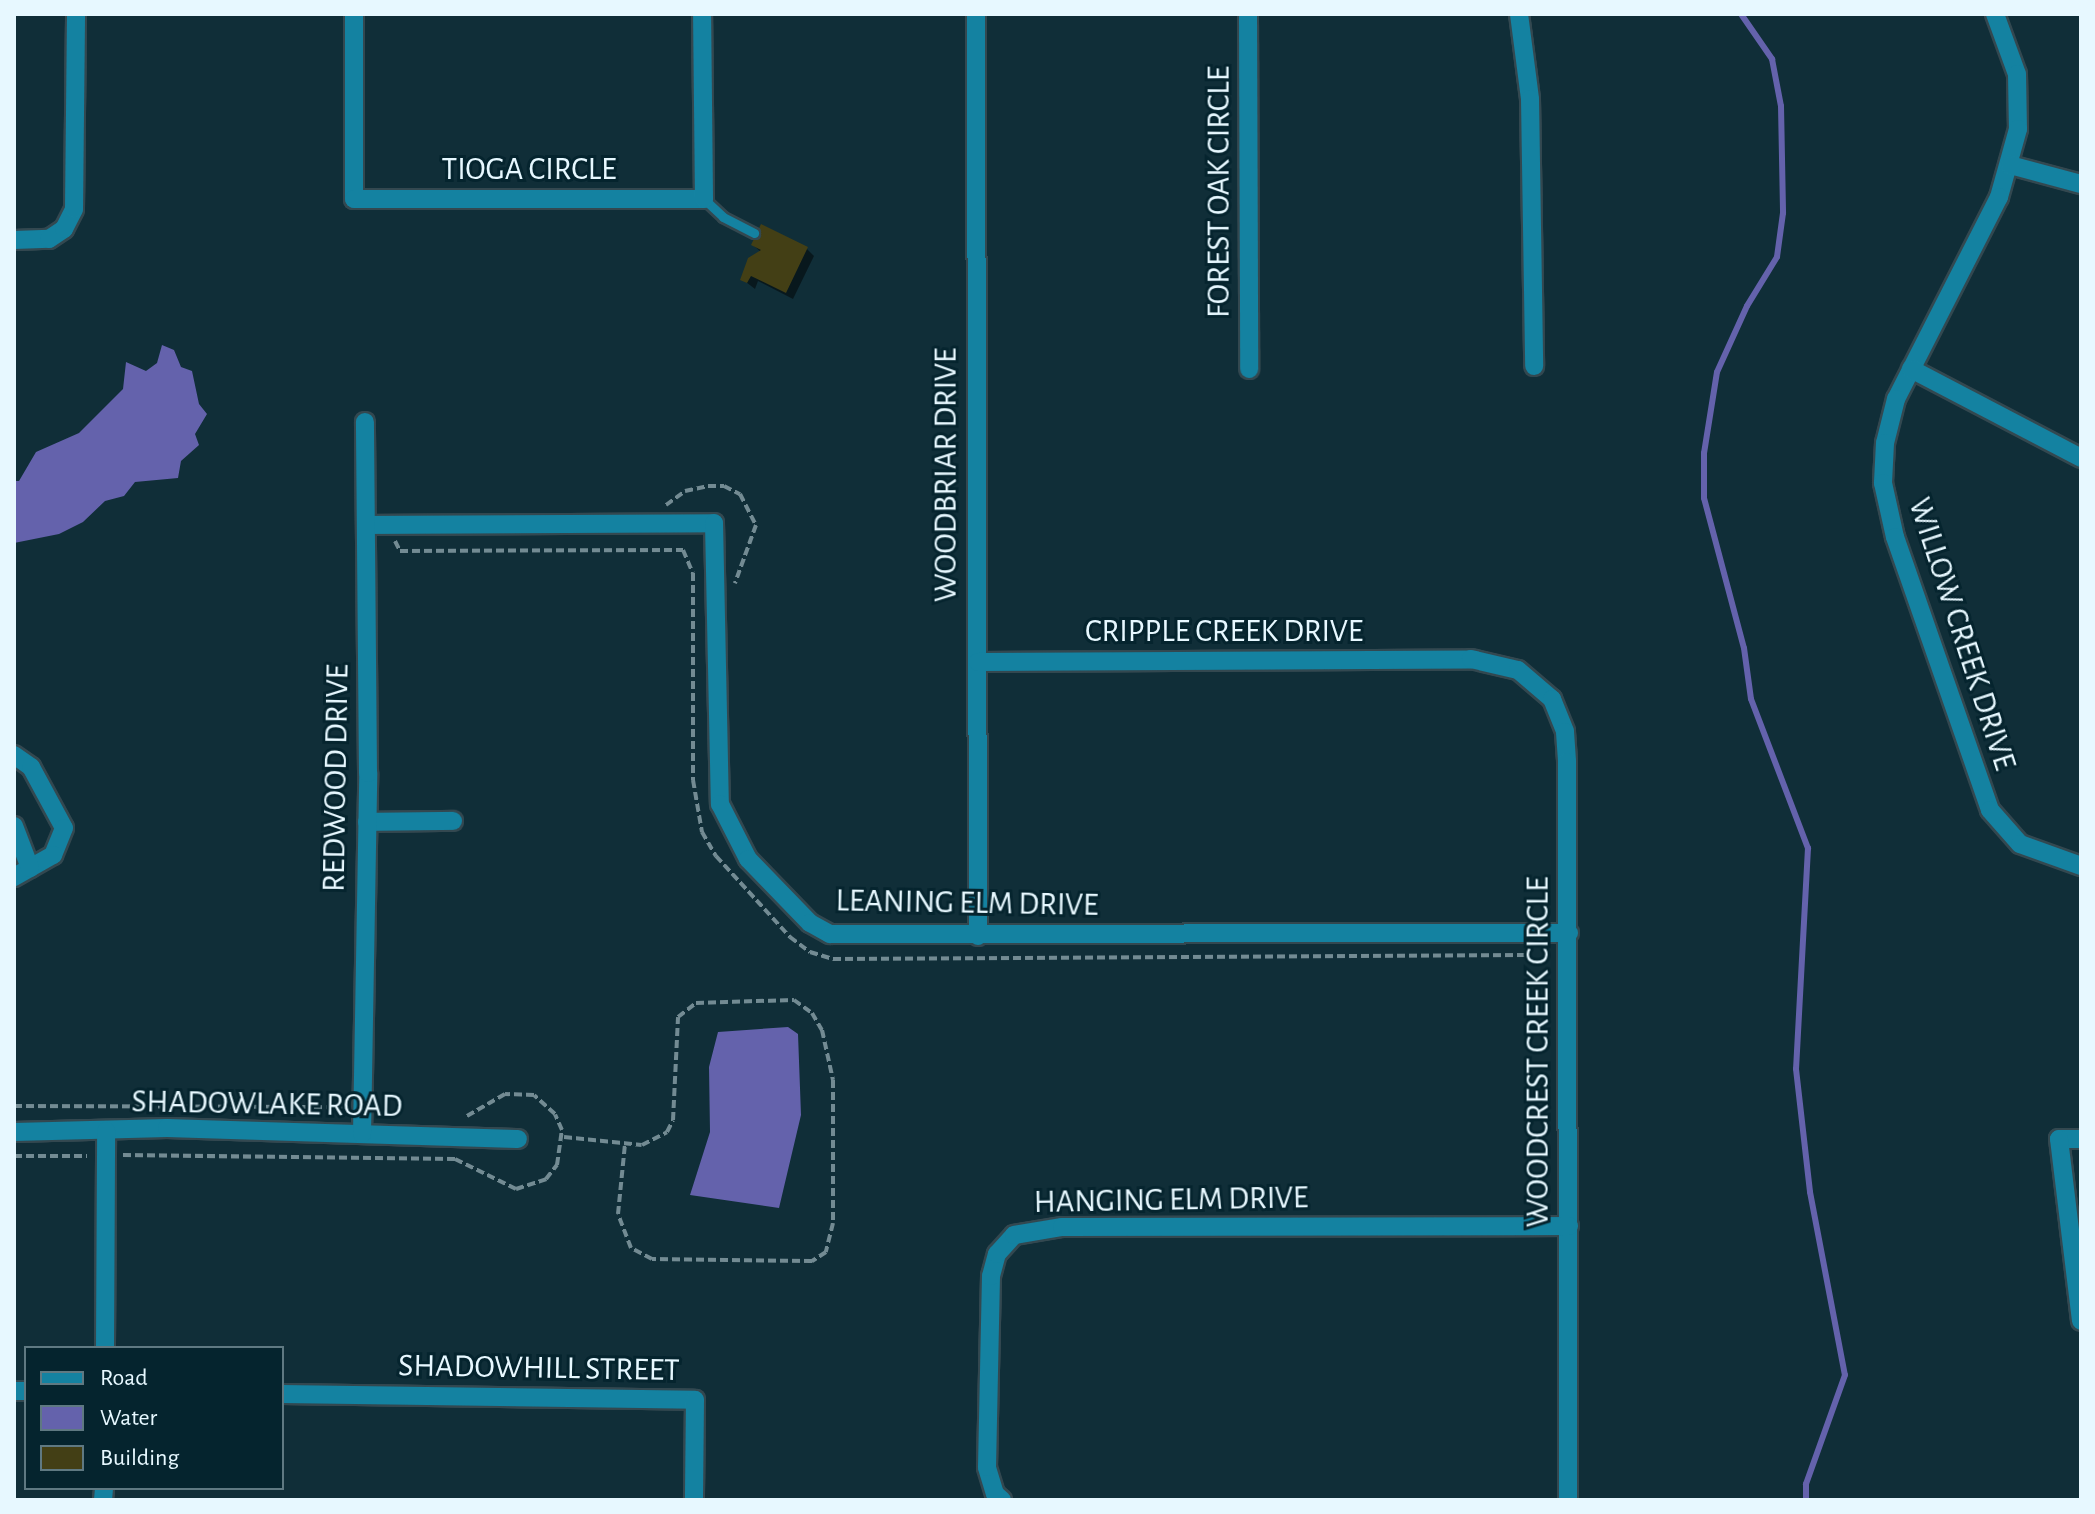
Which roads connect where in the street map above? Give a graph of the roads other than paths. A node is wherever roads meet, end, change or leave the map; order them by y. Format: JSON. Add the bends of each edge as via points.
{"nodes":[{"id":1,"x":76,"y":14,"type":"edge"},
{"id":2,"x":354,"y":14,"type":"edge"},
{"id":3,"x":702,"y":14,"type":"edge"},
{"id":4,"x":976,"y":14,"type":"edge"},
{"id":5,"x":1248,"y":14,"type":"edge"},
{"id":6,"x":1519,"y":14,"type":"edge"},
{"id":7,"x":1995,"y":14,"type":"edge"},
{"id":8,"x":2010,"y":165,"type":"junction"},
{"id":9,"x":2081,"y":184,"type":"edge"},
{"id":10,"x":704,"y":199,"type":"junction"},
{"id":11,"x":754,"y":233,"type":"dead end"},
{"id":12,"x":22,"y":241,"type":"edge"},
{"id":13,"x":1534,"y":366,"type":"dead end"},
{"id":14,"x":1249,"y":369,"type":"dead end"},
{"id":15,"x":1911,"y":369,"type":"junction"},
{"id":16,"x":365,"y":422,"type":"dead end"},
{"id":17,"x":2081,"y":458,"type":"edge"},
{"id":18,"x":367,"y":525,"type":"junction"},
{"id":19,"x":1471,"y":659,"type":"joint"},
{"id":20,"x":978,"y":662,"type":"junction"},
{"id":21,"x":14,"y":755,"type":"edge"},
{"id":22,"x":453,"y":821,"type":"dead end"},
{"id":23,"x":367,"y":822,"type":"junction"},
{"id":24,"x":14,"y":826,"type":"edge"},
{"id":25,"x":2081,"y":866,"type":"edge"},
{"id":26,"x":22,"y":872,"type":"edge"},
{"id":27,"x":1569,"y":933,"type":"junction"},
{"id":28,"x":978,"y":936,"type":"junction"},
{"id":29,"x":106,"y":1131,"type":"junction"},
{"id":30,"x":14,"y":1132,"type":"edge"},
{"id":31,"x":362,"y":1134,"type":"junction"},
{"id":32,"x":518,"y":1139,"type":"dead end"},
{"id":33,"x":2081,"y":1139,"type":"edge"},
{"id":34,"x":1569,"y":1226,"type":"junction"},
{"id":35,"x":2081,"y":1321,"type":"edge"},
{"id":36,"x":105,"y":1346,"type":"edge"},
{"id":37,"x":284,"y":1394,"type":"edge"},
{"id":38,"x":694,"y":1500,"type":"edge"},
{"id":39,"x":1002,"y":1500,"type":"edge"},
{"id":40,"x":1568,"y":1500,"type":"edge"}],
"edges":[{"from":1,"to":12,"type":"street","via":[[77,197],[64,229],[49,239]]},
{"from":2,"to":10,"type":"street","name":"TIOGA CIRCLE","via":[[354,199]]},
{"from":3,"to":10,"type":"street"},
{"from":4,"to":20,"type":"street","name":"WOODBRIAR DRIVE"},
{"from":5,"to":14,"type":"street","name":"FOREST OAK CIRCLE"},
{"from":6,"to":13,"type":"street","via":[[1530,99]]},
{"from":7,"to":8,"type":"street","name":"WILLOW CREEK DRIVE","via":[[2017,74],[2018,129]]},
{"from":8,"to":9,"type":"street"},
{"from":8,"to":15,"type":"street","name":"WILLOW CREEK DRIVE"},
{"from":10,"to":11,"type":"lane","via":[[723,217]]},
{"from":15,"to":17,"type":"street"},
{"from":15,"to":25,"type":"street","name":"WILLOW CREEK DRIVE","via":[[1885,443],[1887,510],[1974,774],[1990,810],[2020,844]]},
{"from":16,"to":18,"type":"street","name":"REDWOOD DRIVE"},
{"from":18,"to":23,"type":"street","name":"REDWOOD DRIVE"},
{"from":18,"to":28,"type":"street","name":"LEANING ELM DRIVE","via":[[714,523],[716,789],[734,838],[748,859],[821,931],[843,936]]},
{"from":19,"to":20,"type":"street","name":"CRIPPLE CREEK DRIVE"},
{"from":19,"to":27,"type":"street","name":"WOODCREST CREEK CIRCLE","via":[[1518,670],[1543,689],[1560,717],[1567,762]]},
{"from":20,"to":28,"type":"street","name":"WOODBRIAR DRIVE"},
{"from":21,"to":26,"type":"street","via":[[31,767],[64,828],[58,848]]},
{"from":22,"to":23,"type":"street"},
{"from":23,"to":31,"type":"street","name":"REDWOOD DRIVE"},
{"from":24,"to":26,"type":"street"},
{"from":27,"to":28,"type":"street","name":"LEANING ELM DRIVE"},
{"from":27,"to":34,"type":"street","name":"WOODCREST CREEK CIRCLE"},
{"from":29,"to":30,"type":"street","name":"SHADOWLAKE ROAD"},
{"from":29,"to":31,"type":"street","name":"SHADOWLAKE ROAD"},
{"from":29,"to":36,"type":"street"},
{"from":31,"to":32,"type":"street","name":"SHADOWLAKE ROAD"},
{"from":33,"to":35,"type":"street","via":[[2059,1139]]},
{"from":34,"to":39,"type":"street","name":"HANGING ELM DRIVE","via":[[1062,1227],[1014,1235],[997,1254],[991,1276],[987,1467]]},
{"from":34,"to":40,"type":"street","name":"WOODCREST CREEK CIRCLE"},
{"from":37,"to":38,"type":"street","name":"SHADOWHILL STREET","via":[[695,1400]]}]}
